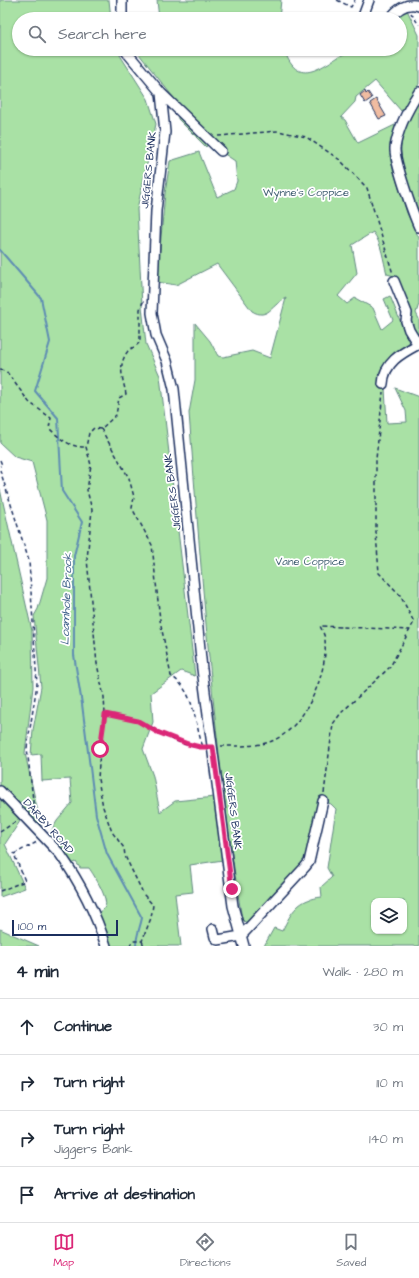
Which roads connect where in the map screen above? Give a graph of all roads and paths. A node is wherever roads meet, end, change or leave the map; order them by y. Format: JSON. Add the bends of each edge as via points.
{"nodes":[{"id":1,"x":122,"y":0,"type":"edge"},
{"id":2,"x":337,"y":0,"type":"edge"},
{"id":3,"x":354,"y":0,"type":"edge"},
{"id":4,"x":370,"y":0,"type":"edge"},
{"id":5,"x":408,"y":4,"type":"junction"},
{"id":6,"x":419,"y":6,"type":"edge"},
{"id":7,"x":122,"y":12,"type":"edge"},
{"id":8,"x":365,"y":12,"type":"edge"},
{"id":9,"x":396,"y":12,"type":"edge"},
{"id":10,"x":419,"y":25,"type":"edge"},
{"id":11,"x":130,"y":56,"type":"edge"},
{"id":12,"x":419,"y":92,"type":"edge"},
{"id":13,"x":161,"y":93,"type":"junction"},
{"id":14,"x":206,"y":138,"type":"junction"},
{"id":15,"x":220,"y":151,"type":"dead end"},
{"id":16,"x":419,"y":227,"type":"edge"},
{"id":17,"x":394,"y":281,"type":"joint"},
{"id":18,"x":152,"y":298,"type":"junction"},
{"id":19,"x":419,"y":342,"type":"edge"},
{"id":20,"x":0,"y":370,"type":"edge"},
{"id":21,"x":383,"y":384,"type":"joint"},
{"id":22,"x":101,"y":429,"type":"junction"},
{"id":23,"x":86,"y":447,"type":"junction"},
{"id":24,"x":0,"y":460,"type":"edge"},
{"id":25,"x":0,"y":466,"type":"edge"},
{"id":26,"x":0,"y":470,"type":"edge"},
{"id":27,"x":411,"y":630,"type":"junction"},
{"id":28,"x":105,"y":714,"type":"junction"},
{"id":29,"x":203,"y":747,"type":"junction"},
{"id":30,"x":213,"y":747,"type":"junction"},
{"id":31,"x":0,"y":791,"type":"edge"},
{"id":32,"x":323,"y":801,"type":"joint"},
{"id":33,"x":24,"y":815,"type":"junction"},
{"id":34,"x":32,"y":824,"type":"junction"},
{"id":35,"x":0,"y":832,"type":"edge"},
{"id":36,"x":45,"y":838,"type":"junction"},
{"id":37,"x":0,"y":891,"type":"edge"},
{"id":38,"x":213,"y":929,"type":"dead end"},
{"id":39,"x":241,"y":936,"type":"junction"},
{"id":40,"x":142,"y":941,"type":"junction"},
{"id":41,"x":106,"y":946,"type":"edge"},
{"id":42,"x":130,"y":946,"type":"edge"},
{"id":43,"x":144,"y":946,"type":"edge"},
{"id":44,"x":244,"y":946,"type":"edge"}],
"edges":[{"from":1,"to":7,"type":"street"},
{"from":2,"to":3,"type":"path","via":[[351,7]]},
{"from":4,"to":8,"type":"street"},
{"from":5,"to":6,"type":"street"},
{"from":5,"to":9,"type":"street"},
{"from":5,"to":10,"type":"path"},
{"from":11,"to":13,"type":"street"},
{"from":12,"to":16,"type":"street","via":[[404,114],[395,149],[412,212]]},
{"from":13,"to":14,"type":"street"},
{"from":13,"to":18,"type":"street","name":"JIGGERS BANK","via":[[164,132],[156,211]]},
{"from":14,"to":15,"type":"street"},
{"from":14,"to":17,"type":"path","via":[[278,131],[306,137],[340,160],[367,188],[393,270]]},
{"from":17,"to":19,"type":"street","via":[[407,313],[409,330]]},
{"from":18,"to":22,"type":"path","via":[[144,300],[140,309],[140,341],[128,351],[120,369],[126,394],[119,398],[116,415]]},
{"from":18,"to":30,"type":"street","name":"JIGGERS BANK","via":[[156,335],[174,389],[202,669]]},
{"from":19,"to":21,"type":"street","via":[[398,355],[387,369]]},
{"from":20,"to":23,"type":"path","via":[[6,371],[29,402],[51,418],[49,428],[53,432],[65,442]]},
{"from":21,"to":27,"type":"path","via":[[376,458],[379,574],[400,595],[414,622]]},
{"from":22,"to":23,"type":"path","via":[[94,428],[89,433]]},
{"from":22,"to":29,"type":"path","via":[[129,478],[134,497],[132,508],[152,545],[160,620],[171,676],[187,693],[194,709],[197,732]]},
{"from":23,"to":28,"type":"path","via":[[91,465],[87,490],[92,510],[87,560],[97,664]]},
{"from":24,"to":25,"type":"path"},
{"from":26,"to":34,"type":"path","via":[[29,561],[37,684],[27,748],[33,800]]},
{"from":27,"to":30,"type":"path","via":[[320,626],[325,640],[324,654],[315,695],[284,736],[271,742]]},
{"from":27,"to":32,"type":"path","via":[[390,667],[341,713],[333,724]]},
{"from":28,"to":29,"type":"path","via":[[138,721],[171,738]]},
{"from":28,"to":40,"type":"path","via":[[98,779],[103,806],[112,832],[124,848],[144,895],[154,905]]},
{"from":29,"to":30,"type":"path"},
{"from":30,"to":39,"type":"street","name":"JIGGERS BANK","via":[[233,906]]},
{"from":31,"to":33,"type":"street","name":"DARBY ROAD"},
{"from":32,"to":39,"type":"street","via":[[309,862]]},
{"from":33,"to":34,"type":"street","name":"DARBY ROAD"},
{"from":33,"to":35,"type":"path"},
{"from":34,"to":36,"type":"street","name":"DARBY ROAD"},
{"from":36,"to":37,"type":"path","via":[[14,854],[25,880]]},
{"from":36,"to":41,"type":"street","name":"DARBY ROAD","via":[[67,864],[98,923]]},
{"from":38,"to":39,"type":"street","via":[[214,937],[218,940]]},
{"from":39,"to":44,"type":"street","name":"JIGGERS BANK"},
{"from":40,"to":42,"type":"path","via":[[132,941]]},
{"from":40,"to":43,"type":"path"}]}
